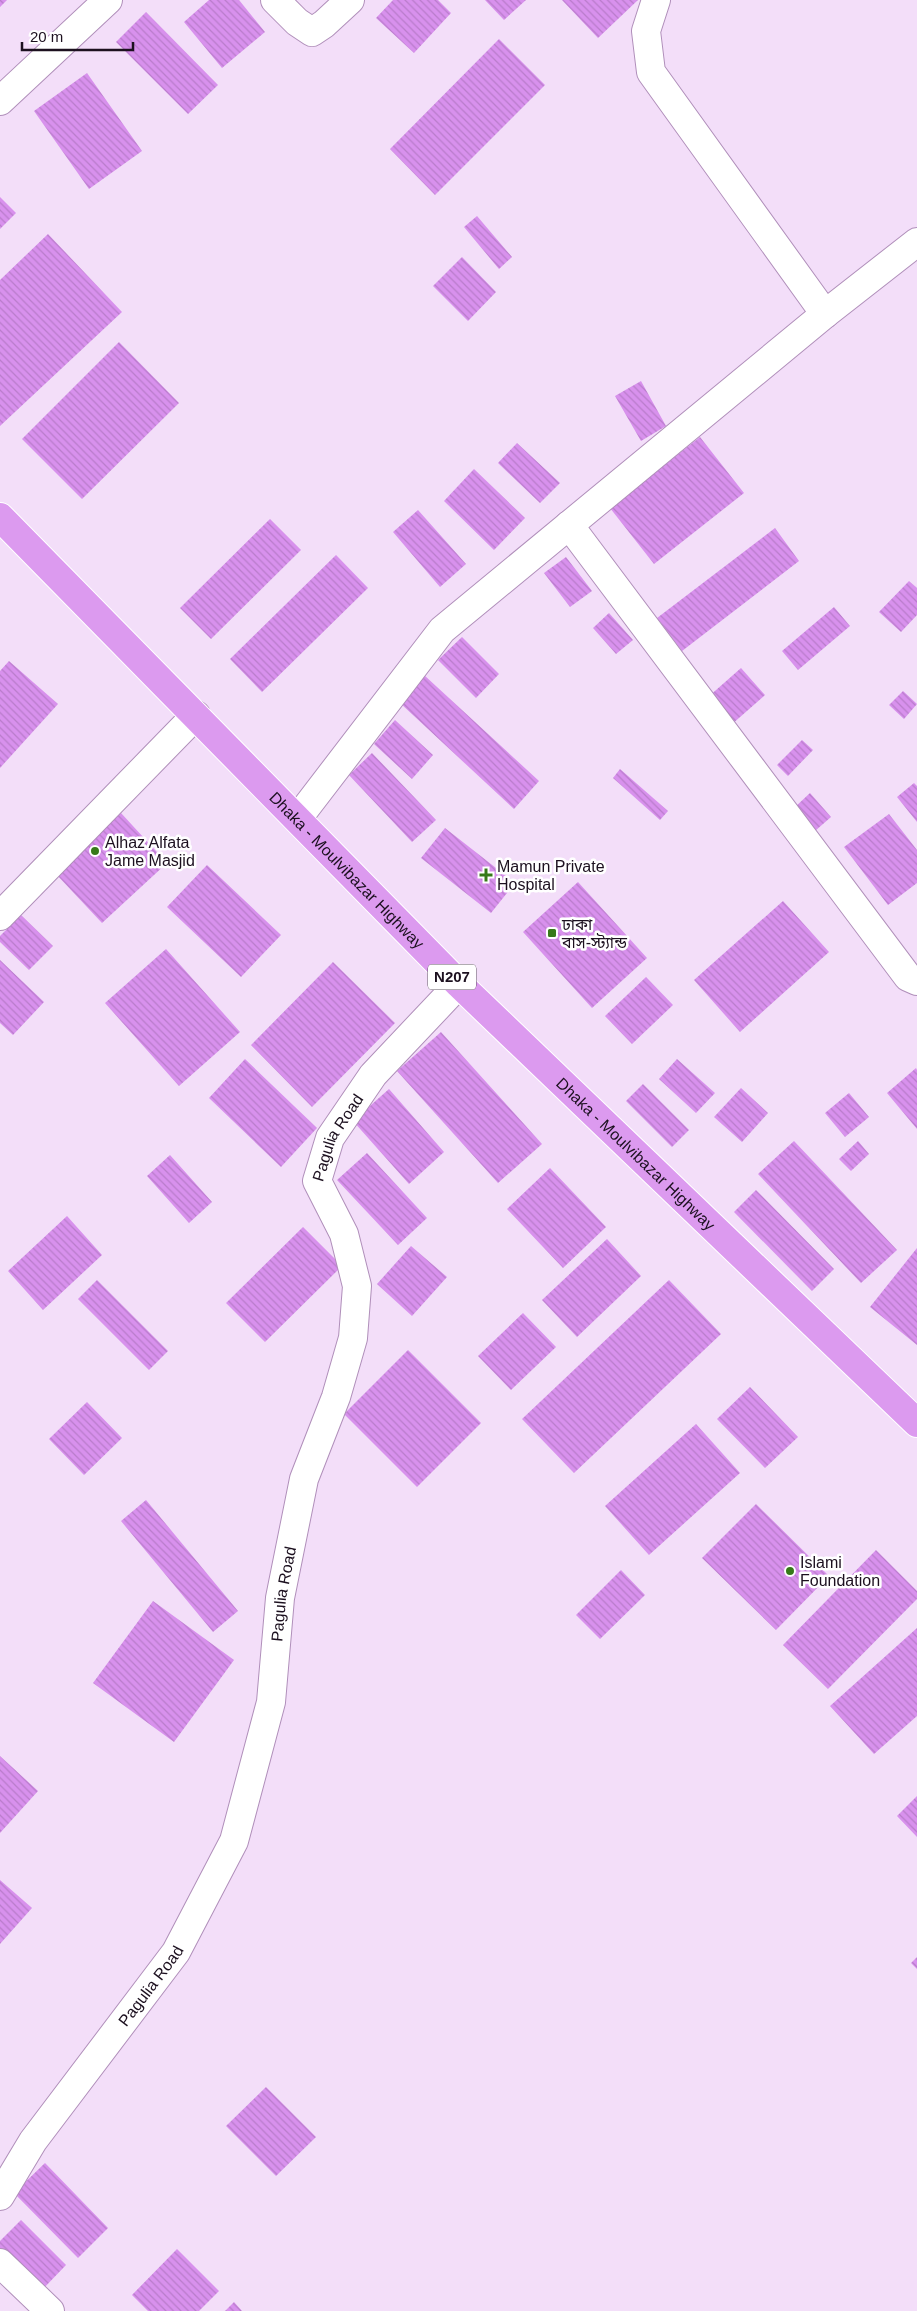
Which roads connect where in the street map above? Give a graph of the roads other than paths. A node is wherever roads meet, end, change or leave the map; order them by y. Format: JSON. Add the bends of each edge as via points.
{"nodes":[{"id":1,"x":108,"y":0,"type":"edge"},
{"id":2,"x":275,"y":0,"type":"edge"},
{"id":3,"x":350,"y":0,"type":"edge"},
{"id":4,"x":656,"y":0,"type":"edge"},
{"id":5,"x":0,"y":101,"type":"edge"},
{"id":6,"x":917,"y":242,"type":"edge"},
{"id":7,"x":825,"y":314,"type":"junction"},
{"id":8,"x":0,"y":517,"type":"edge"},
{"id":9,"x":569,"y":525,"type":"junction"},
{"id":10,"x":196,"y":715,"type":"junction"},
{"id":11,"x":298,"y":818,"type":"junction"},
{"id":12,"x":0,"y":916,"type":"edge"},
{"id":13,"x":917,"y":981,"type":"edge"},
{"id":14,"x":460,"y":984,"type":"junction"},
{"id":15,"x":917,"y":1423,"type":"edge"},
{"id":16,"x":0,"y":2196,"type":"edge"},
{"id":17,"x":0,"y":2263,"type":"edge"},
{"id":18,"x":50,"y":2311,"type":"edge"}],
"edges":[{"from":1,"to":5,"type":"street"},
{"from":2,"to":3,"type":"street","via":[[312,32]]},
{"from":4,"to":7,"type":"street","via":[[646,31],[651,72]]},
{"from":6,"to":7,"type":"street"},
{"from":7,"to":9,"type":"street"},
{"from":8,"to":10,"type":"highway","name":"Dhaka - Moulvibazar Highway","number":"N207"},
{"from":9,"to":11,"type":"street","via":[[442,630]]},
{"from":9,"to":13,"type":"street","via":[[908,977]]},
{"from":10,"to":11,"type":"highway","name":"Dhaka - Moulvibazar Highway","number":"N207"},
{"from":10,"to":12,"type":"street"},
{"from":11,"to":14,"type":"highway","name":"Dhaka - Moulvibazar Highway","number":"N207"},
{"from":14,"to":15,"type":"highway","name":"Dhaka - Moulvibazar Highway","number":"N207"},
{"from":14,"to":16,"type":"street","name":"Pagulia Road","via":[[373,1075],[330,1138],[318,1181],[344,1234],[357,1286],[353,1338],[336,1397],[304,1479],[280,1598],[271,1702],[234,1841],[176,1952],[33,2141]]},
{"from":17,"to":18,"type":"street"}]}
